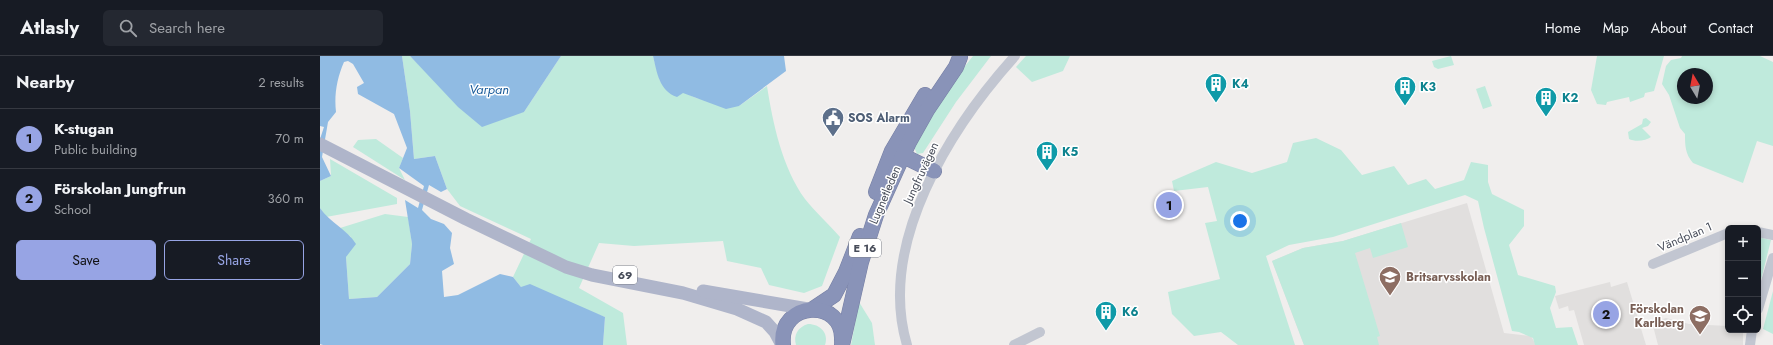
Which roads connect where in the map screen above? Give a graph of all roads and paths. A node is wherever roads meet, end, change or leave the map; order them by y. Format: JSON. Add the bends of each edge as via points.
{"nodes":[{"id":1,"x":1015,"y":56,"type":"edge"},
{"id":2,"x":960,"y":57,"type":"edge"},
{"id":3,"x":320,"y":144,"type":"edge"},
{"id":4,"x":897,"y":153,"type":"junction"},
{"id":5,"x":934,"y":170,"type":"junction"},
{"id":6,"x":1761,"y":233,"type":"edge"},
{"id":7,"x":1725,"y":234,"type":"edge"},
{"id":8,"x":1773,"y":235,"type":"edge"},
{"id":9,"x":549,"y":258,"type":"junction"},
{"id":10,"x":1773,"y":258,"type":"edge"},
{"id":11,"x":1653,"y":264,"type":"dead end"},
{"id":12,"x":1761,"y":299,"type":"edge"},
{"id":13,"x":810,"y":309,"type":"junction"},
{"id":14,"x":1040,"y":332,"type":"dead end"},
{"id":15,"x":1752,"y":333,"type":"edge"},
{"id":16,"x":782,"y":345,"type":"edge"},
{"id":17,"x":842,"y":345,"type":"edge"},
{"id":18,"x":907,"y":345,"type":"edge"},
{"id":19,"x":1014,"y":345,"type":"edge"},
{"id":20,"x":1750,"y":345,"type":"edge"}],
"edges":[{"from":1,"to":5,"type":"street","name":"Jungfruvägen","via":[[973,105]]},
{"from":2,"to":4,"type":"highway","name":"Lugnetleden","number":"E 16","via":[[949,64],[924,97]]},
{"from":3,"to":9,"type":"main road","number":"69","via":[[438,205]]},
{"from":4,"to":5,"type":"highway"},
{"from":4,"to":13,"type":"highway","name":"Lugnetleden","number":"E 16","via":[[839,287],[834,295]]},
{"from":4,"to":17,"type":"highway","name":"Lugnetleden","number":"E 16","via":[[867,238]]},
{"from":5,"to":18,"type":"street","name":"Jungfruvägen","via":[[919,208],[903,266],[900,315]]},
{"from":6,"to":8,"type":"street"},
{"from":7,"to":11,"type":"street","name":"Vändplan 1"},
{"from":9,"to":13,"type":"main road","number":"69","via":[[700,291]]},
{"from":9,"to":16,"type":"main road","number":"69","via":[[580,272],[654,286],[737,309],[766,322]]},
{"from":10,"to":12,"type":"street"},
{"from":13,"to":16,"type":"highway","name":"Lugnetleden","via":[[790,319],[784,328]]},
{"from":13,"to":17,"type":"highway","number":"E 16","via":[[829,314],[836,320],[842,336]]},
{"from":14,"to":19,"type":"street"},
{"from":15,"to":20,"type":"street"}]}
